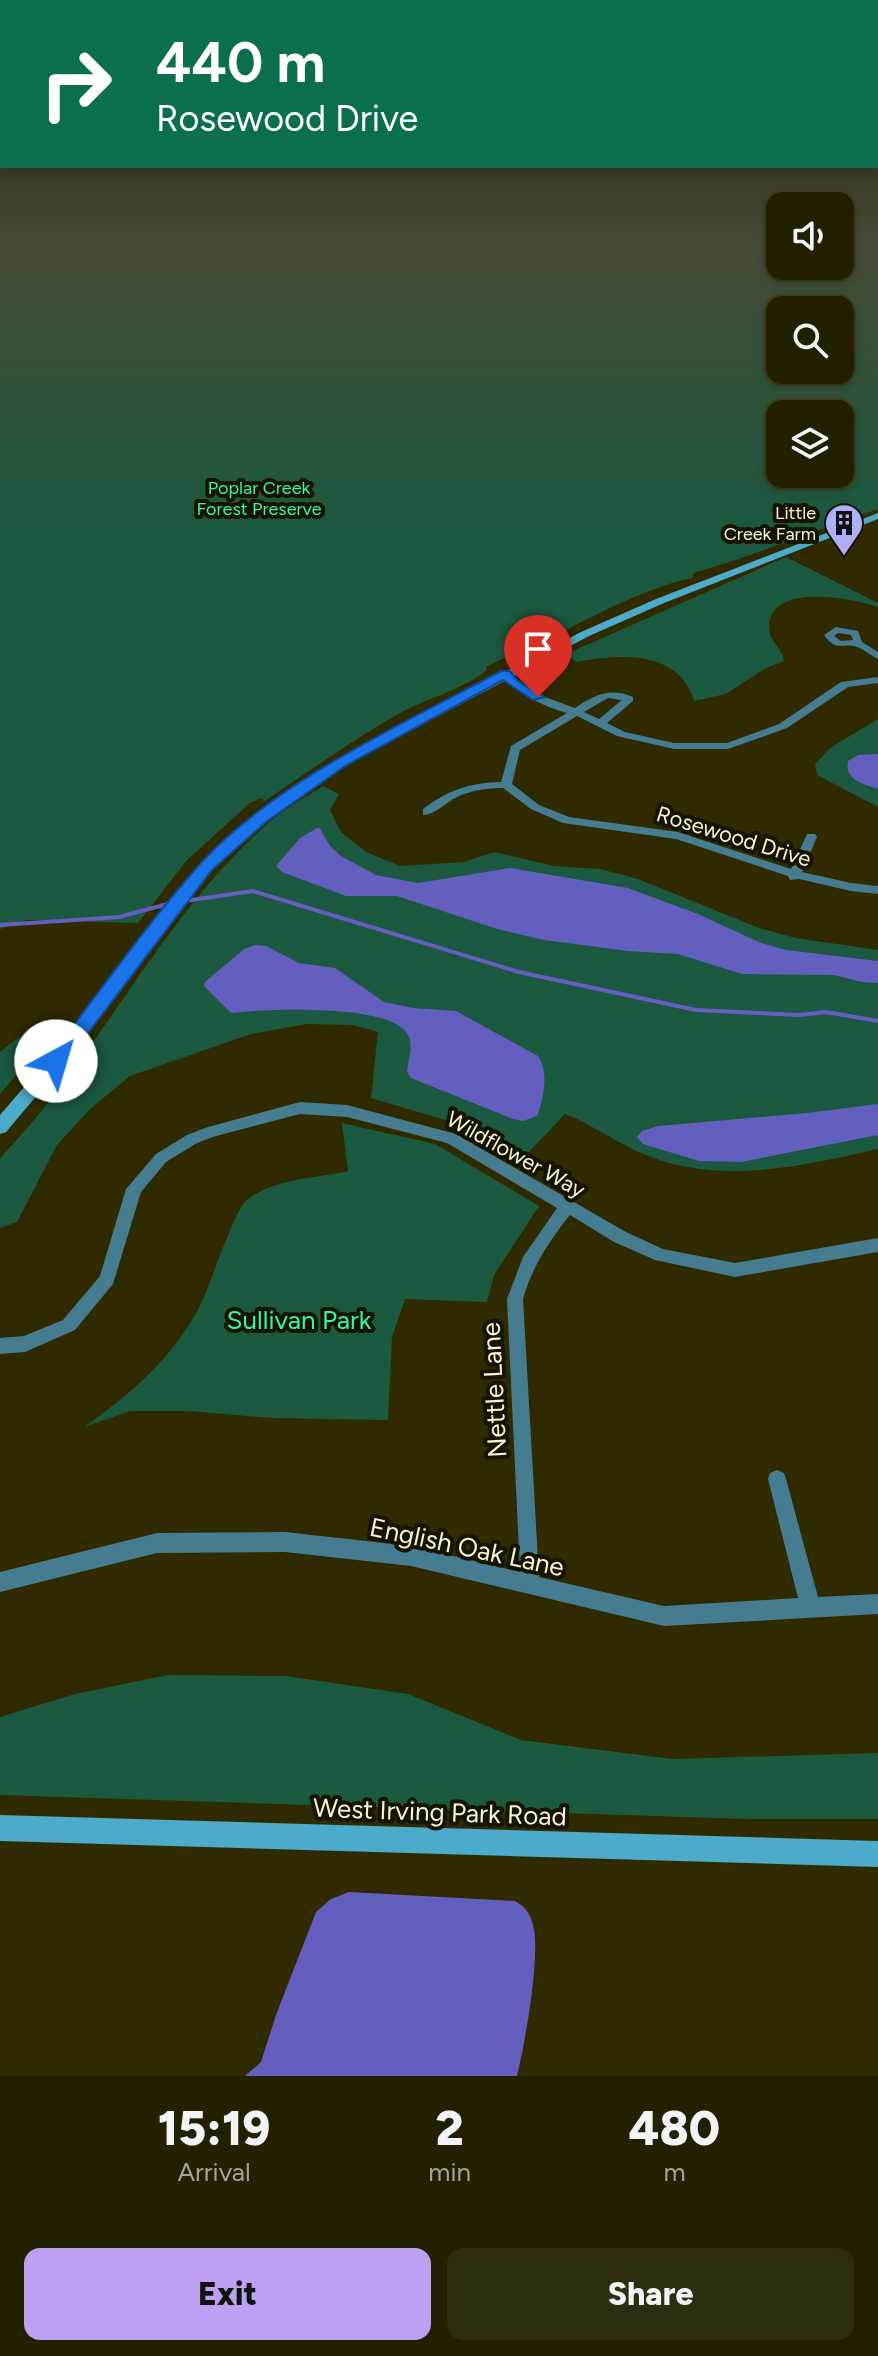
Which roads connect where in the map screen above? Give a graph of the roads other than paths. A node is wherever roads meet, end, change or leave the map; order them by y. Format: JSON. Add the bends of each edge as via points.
{"nodes":[{"id":1,"x":878,"y":516,"type":"edge"},
{"id":2,"x":856,"y":643,"type":"dead end"},
{"id":3,"x":878,"y":656,"type":"edge"},
{"id":4,"x":505,"y":674,"type":"junction"},
{"id":5,"x":878,"y":680,"type":"edge"},
{"id":6,"x":577,"y":712,"type":"junction"},
{"id":7,"x":601,"y":722,"type":"junction"},
{"id":8,"x":506,"y":785,"type":"junction"},
{"id":9,"x":427,"y":812,"type":"dead end"},
{"id":10,"x":811,"y":837,"type":"dead end"},
{"id":11,"x":794,"y":877,"type":"junction"},
{"id":12,"x":878,"y":890,"type":"edge"},
{"id":13,"x":0,"y":1127,"type":"edge"},
{"id":14,"x":567,"y":1207,"type":"junction"},
{"id":15,"x":878,"y":1245,"type":"edge"},
{"id":16,"x":0,"y":1346,"type":"edge"},
{"id":17,"x":777,"y":1479,"type":"dead end"},
{"id":18,"x":0,"y":1582,"type":"edge"},
{"id":19,"x":530,"y":1585,"type":"junction"},
{"id":20,"x":878,"y":1604,"type":"edge"},
{"id":21,"x":811,"y":1609,"type":"junction"},
{"id":22,"x":0,"y":1828,"type":"edge"},
{"id":23,"x":878,"y":1854,"type":"edge"}],
"edges":[{"from":1,"to":4,"type":"main road","via":[[660,601]]},
{"from":2,"to":3,"type":"street"},
{"from":4,"to":6,"type":"street","via":[[562,710]]},
{"from":4,"to":13,"type":"main road","via":[[340,763],[260,819],[177,902],[75,1039]]},
{"from":5,"to":7,"type":"street","via":[[845,684],[783,726],[728,746],[674,746],[621,734]]},
{"from":6,"to":7,"type":"street"},
{"from":6,"to":7,"type":"street","via":[[600,695],[618,693],[629,699]]},
{"from":6,"to":8,"type":"street","via":[[515,748]]},
{"from":8,"to":9,"type":"street","via":[[459,790]]},
{"from":8,"to":11,"type":"street","name":"Rosewood Drive","via":[[537,809],[588,825],[678,836]]},
{"from":10,"to":11,"type":"street"},
{"from":11,"to":12,"type":"street","name":"Rosewood Drive"},
{"from":14,"to":15,"type":"street","name":"Wildflower Way","via":[[661,1255],[735,1270]]},
{"from":14,"to":16,"type":"street","name":"Wildflower Way","via":[[431,1131],[323,1107],[286,1110],[192,1139],[161,1158],[134,1189],[107,1279],[69,1325],[25,1344]]},
{"from":14,"to":19,"type":"street","name":"Nettle Lane","via":[[540,1239],[522,1271],[515,1299]]},
{"from":17,"to":21,"type":"street"},
{"from":18,"to":19,"type":"street","name":"English Oak Lane","via":[[157,1543],[285,1542],[411,1556]]},
{"from":19,"to":21,"type":"street","name":"English Oak Lane","via":[[664,1616]]},
{"from":20,"to":21,"type":"street","name":"English Oak Lane"},
{"from":22,"to":23,"type":"main road","name":"West Irving Park Road"}]}
